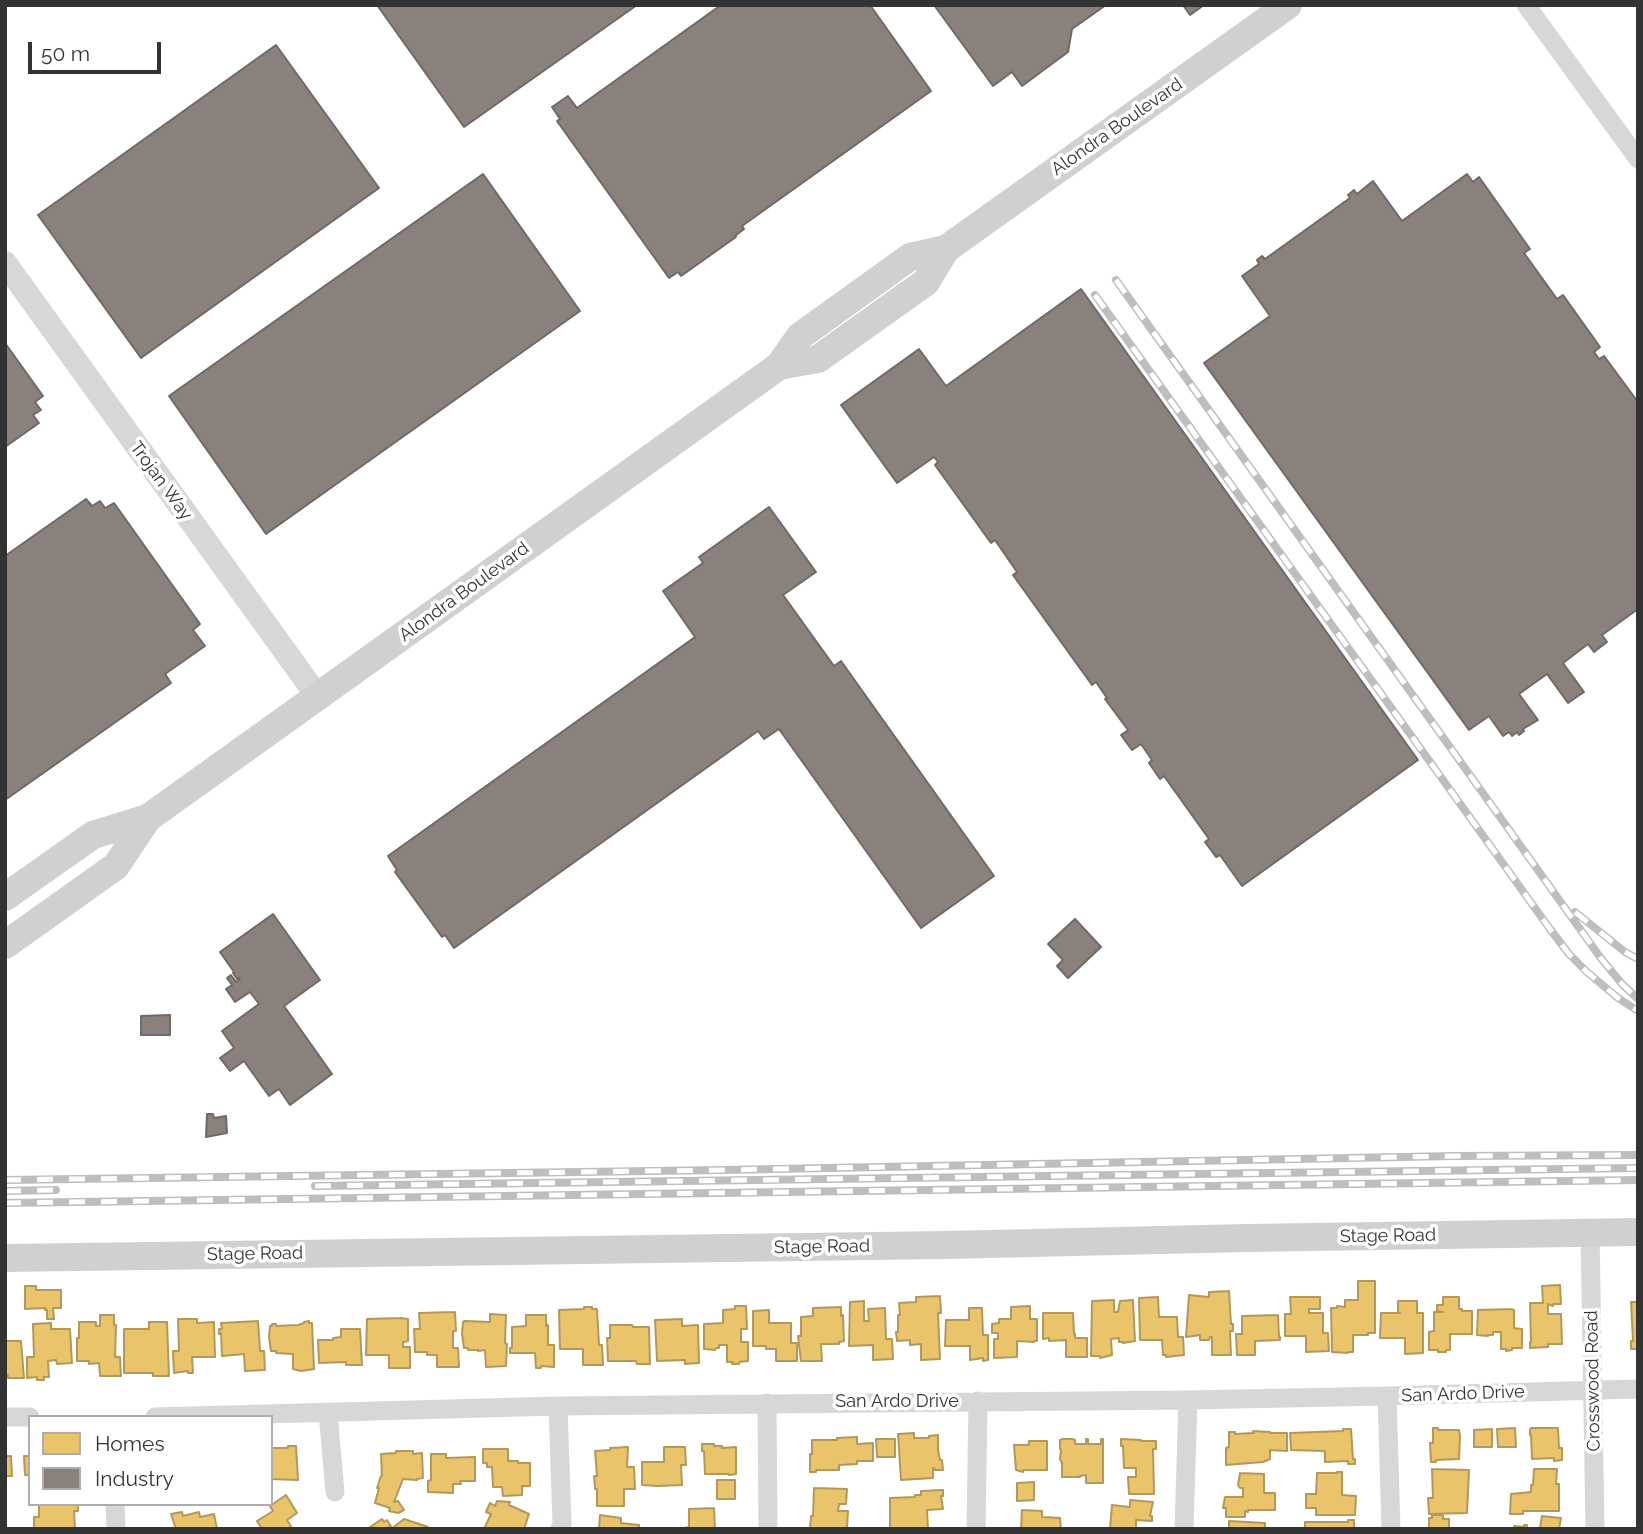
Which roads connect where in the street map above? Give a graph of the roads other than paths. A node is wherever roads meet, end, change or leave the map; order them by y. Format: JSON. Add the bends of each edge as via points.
{"nodes":[{"id":1,"x":1288,"y":5,"type":"edge"},
{"id":2,"x":1526,"y":5,"type":"edge"},
{"id":3,"x":1638,"y":159,"type":"edge"},
{"id":4,"x":5,"y":263,"type":"edge"},
{"id":5,"x":318,"y":697,"type":"junction"},
{"id":6,"x":148,"y":818,"type":"junction"},
{"id":7,"x":5,"y":897,"type":"edge"},
{"id":8,"x":5,"y":945,"type":"edge"},
{"id":9,"x":1590,"y":1232,"type":"junction"},
{"id":10,"x":1638,"y":1232,"type":"edge"},
{"id":11,"x":5,"y":1258,"type":"edge"},
{"id":12,"x":1638,"y":1389,"type":"edge"},
{"id":13,"x":1594,"y":1390,"type":"junction"},
{"id":14,"x":1387,"y":1396,"type":"junction"},
{"id":15,"x":1188,"y":1400,"type":"junction"},
{"id":16,"x":978,"y":1401,"type":"junction"},
{"id":17,"x":767,"y":1403,"type":"junction"},
{"id":18,"x":558,"y":1406,"type":"junction"},
{"id":19,"x":328,"y":1413,"type":"junction"},
{"id":20,"x":242,"y":1415,"type":"edge"},
{"id":21,"x":5,"y":1417,"type":"edge"},
{"id":22,"x":28,"y":1417,"type":"edge"},
{"id":23,"x":335,"y":1492,"type":"dead end"},
{"id":24,"x":116,"y":1506,"type":"edge"},
{"id":25,"x":116,"y":1529,"type":"edge"},
{"id":26,"x":560,"y":1529,"type":"edge"},
{"id":27,"x":768,"y":1529,"type":"edge"},
{"id":28,"x":976,"y":1529,"type":"edge"},
{"id":29,"x":1184,"y":1529,"type":"edge"},
{"id":30,"x":1391,"y":1529,"type":"edge"},
{"id":31,"x":1595,"y":1529,"type":"edge"}],
"edges":[{"from":1,"to":5,"type":"main road","name":"Alondra Boulevard","via":[[946,249],[926,282],[818,359],[779,366]]},
{"from":2,"to":3,"type":"street"},
{"from":4,"to":5,"type":"street","name":"Trojan Way"},
{"from":5,"to":6,"type":"main road","name":"Alondra Boulevard"},
{"from":6,"to":7,"type":"main road","name":"Alondra Boulevard","via":[[93,835]]},
{"from":6,"to":8,"type":"main road","name":"Alondra Boulevard","via":[[116,866]]},
{"from":9,"to":10,"type":"main road","name":"Stage Road"},
{"from":9,"to":11,"type":"main road","name":"Stage Road"},
{"from":9,"to":13,"type":"street","name":"Crosswood Road"},
{"from":12,"to":13,"type":"street","name":"San Ardo Drive"},
{"from":13,"to":14,"type":"street","name":"San Ardo Drive"},
{"from":13,"to":31,"type":"street","name":"Crosswood Road"},
{"from":14,"to":15,"type":"street","name":"San Ardo Drive"},
{"from":14,"to":30,"type":"street"},
{"from":15,"to":16,"type":"street","name":"San Ardo Drive"},
{"from":15,"to":29,"type":"street"},
{"from":16,"to":17,"type":"street","name":"San Ardo Drive"},
{"from":16,"to":28,"type":"street"},
{"from":17,"to":18,"type":"street","name":"San Ardo Drive"},
{"from":17,"to":27,"type":"street"},
{"from":18,"to":19,"type":"street","name":"San Ardo Drive"},
{"from":18,"to":26,"type":"street"},
{"from":19,"to":20,"type":"street","name":"San Ardo Drive"},
{"from":19,"to":23,"type":"street"},
{"from":21,"to":22,"type":"street"},
{"from":24,"to":25,"type":"street"}]}
